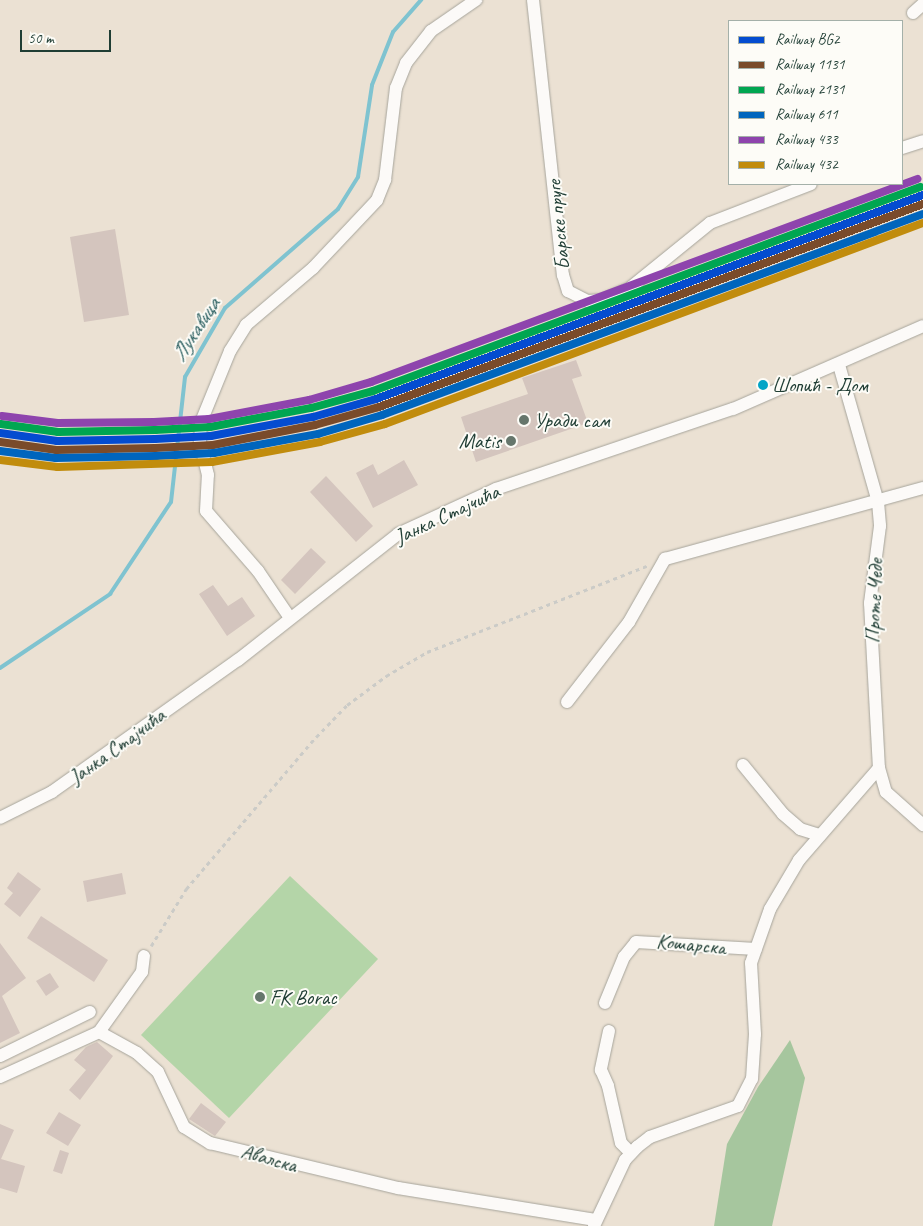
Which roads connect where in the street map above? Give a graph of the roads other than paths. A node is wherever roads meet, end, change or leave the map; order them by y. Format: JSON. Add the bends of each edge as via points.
{"nodes":[{"id":1,"x":476,"y":0,"type":"edge"},
{"id":2,"x":533,"y":0,"type":"edge"},
{"id":3,"x":923,"y":4,"type":"edge"},
{"id":4,"x":913,"y":13,"type":"dead end"},
{"id":5,"x":923,"y":141,"type":"edge"},
{"id":6,"x":903,"y":148,"type":"edge"},
{"id":7,"x":808,"y":185,"type":"edge"},
{"id":8,"x":923,"y":326,"type":"edge"},
{"id":9,"x":839,"y":365,"type":"junction"},
{"id":10,"x":923,"y":488,"type":"edge"},
{"id":11,"x":878,"y":502,"type":"junction"},
{"id":12,"x":290,"y":618,"type":"junction"},
{"id":13,"x":568,"y":702,"type":"dead end"},
{"id":14,"x":743,"y":765,"type":"dead end"},
{"id":15,"x":879,"y":768,"type":"junction"},
{"id":16,"x":0,"y":818,"type":"edge"},
{"id":17,"x":923,"y":825,"type":"edge"},
{"id":18,"x":820,"y":835,"type":"junction"},
{"id":19,"x":756,"y":949,"type":"junction"},
{"id":20,"x":144,"y":956,"type":"road end"},
{"id":21,"x":606,"y":1003,"type":"dead end"},
{"id":22,"x":90,"y":1012,"type":"dead end"},
{"id":23,"x":609,"y":1031,"type":"dead end"},
{"id":24,"x":99,"y":1032,"type":"junction"},
{"id":25,"x":0,"y":1056,"type":"edge"},
{"id":26,"x":0,"y":1077,"type":"edge"},
{"id":27,"x":631,"y":1153,"type":"junction"},
{"id":28,"x":594,"y":1223,"type":"edge"}],
"edges":[{"from":1,"to":12,"type":"street","via":[[431,31],[406,63],[395,94],[385,180],[377,200],[313,268],[246,324],[230,351],[201,422],[200,442],[208,475],[206,511],[258,571]]},
{"from":2,"to":7,"type":"street","name":"Барске пруге","via":[[563,275],[568,291],[588,301],[602,300],[630,288],[710,223]]},
{"from":3,"to":4,"type":"street"},
{"from":5,"to":6,"type":"street"},
{"from":8,"to":9,"type":"street","name":"Јанка Стајчића"},
{"from":9,"to":11,"type":"street","name":"Проте Чеде"},
{"from":9,"to":12,"type":"street","name":"Јанка Стајчића","via":[[734,409],[496,489],[398,534]]},
{"from":10,"to":11,"type":"street"},
{"from":11,"to":13,"type":"street","via":[[665,559],[629,622]]},
{"from":11,"to":15,"type":"street","name":"Проте Чеде","via":[[880,526],[870,604]]},
{"from":12,"to":16,"type":"street","name":"Јанка Стајчића","via":[[52,792]]},
{"from":14,"to":18,"type":"street","via":[[783,814],[800,829]]},
{"from":15,"to":17,"type":"street","name":"Проте Чеде","via":[[886,792]]},
{"from":15,"to":18,"type":"street"},
{"from":18,"to":19,"type":"street","via":[[799,860],[770,908]]},
{"from":19,"to":21,"type":"street","name":"Кошарска","via":[[636,942],[624,957]]},
{"from":19,"to":27,"type":"street","via":[[751,963],[755,1034],[752,1079],[738,1106],[650,1137]]},
{"from":20,"to":24,"type":"street","via":[[142,972]]},
{"from":22,"to":25,"type":"street"},
{"from":23,"to":27,"type":"street","via":[[601,1070],[608,1086],[621,1143]]},
{"from":24,"to":26,"type":"street"},
{"from":24,"to":28,"type":"street","name":"Авалска","via":[[136,1053],[158,1072],[184,1127],[210,1143],[398,1188]]},
{"from":27,"to":28,"type":"street"}]}
